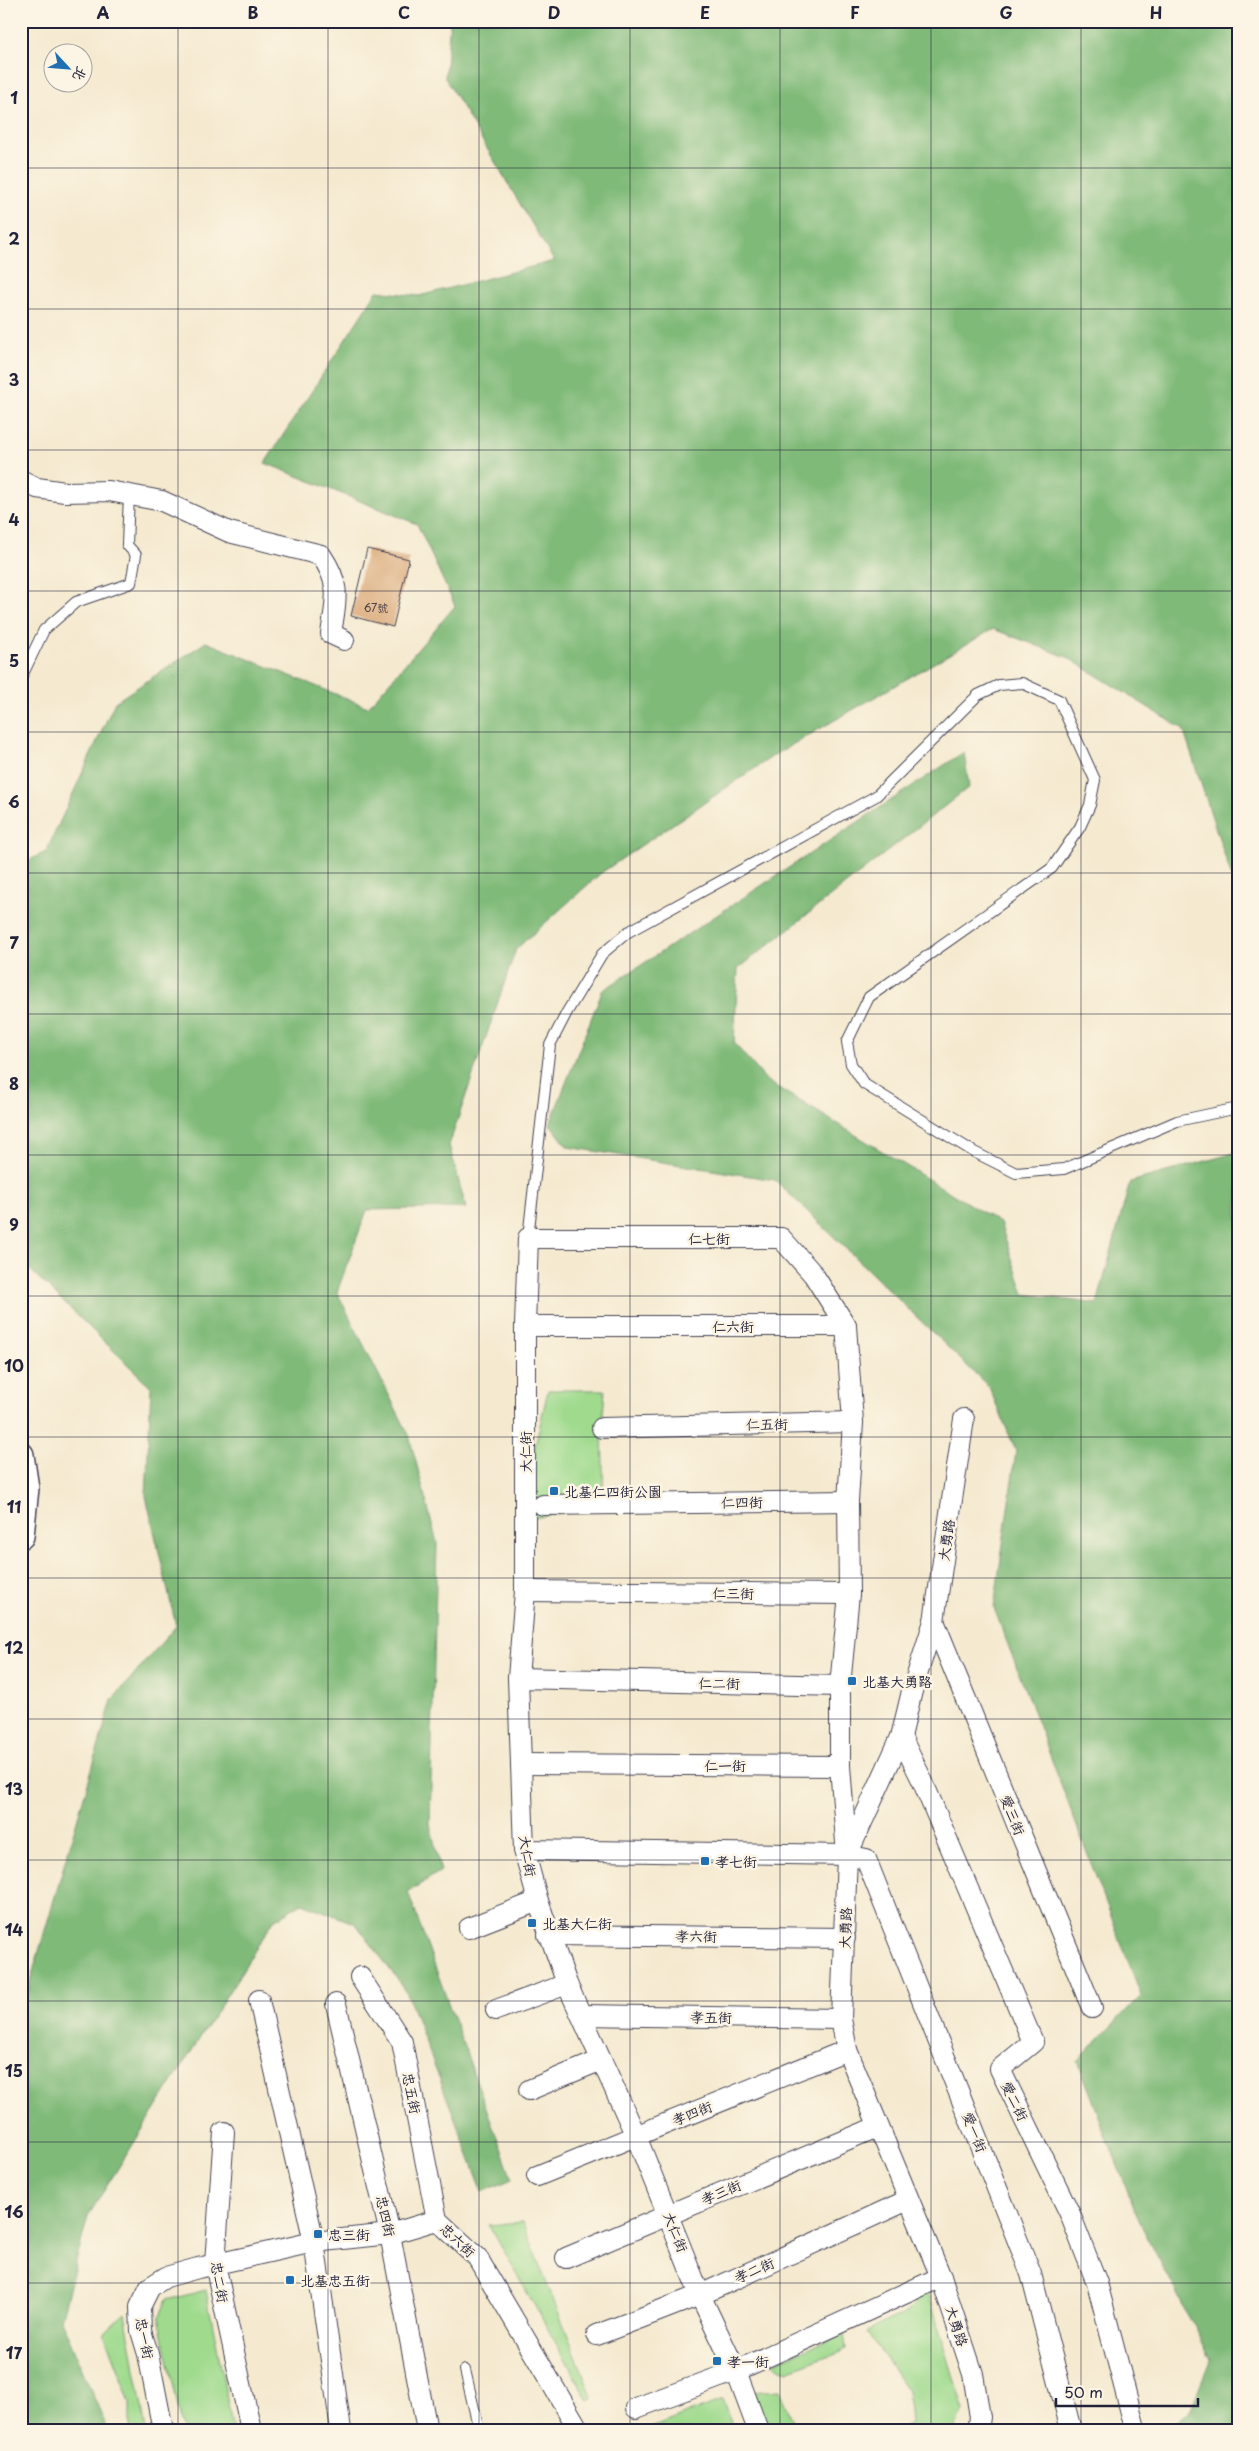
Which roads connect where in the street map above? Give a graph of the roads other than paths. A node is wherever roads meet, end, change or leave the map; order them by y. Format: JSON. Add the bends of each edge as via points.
{"nodes":[{"id":1,"x":21,"y":480,"type":"edge"},
{"id":2,"x":129,"y":494,"type":"junction"},
{"id":3,"x":344,"y":640,"type":"dead end"},
{"id":4,"x":21,"y":678,"type":"edge"},
{"id":5,"x":1238,"y":1108,"type":"edge"},
{"id":6,"x":528,"y":1238,"type":"junction"},
{"id":7,"x":525,"y":1326,"type":"junction"},
{"id":8,"x":846,"y":1326,"type":"junction"},
{"id":9,"x":964,"y":1419,"type":"dead end"},
{"id":10,"x":853,"y":1422,"type":"junction"},
{"id":11,"x":602,"y":1428,"type":"dead end"},
{"id":12,"x":21,"y":1455,"type":"edge"},
{"id":13,"x":848,"y":1501,"type":"junction"},
{"id":14,"x":543,"y":1506,"type":"dead end"},
{"id":15,"x":21,"y":1536,"type":"edge"},
{"id":16,"x":525,"y":1591,"type":"junction"},
{"id":17,"x":849,"y":1594,"type":"junction"},
{"id":18,"x":934,"y":1621,"type":"junction"},
{"id":19,"x":518,"y":1678,"type":"junction"},
{"id":20,"x":840,"y":1686,"type":"junction"},
{"id":21,"x":901,"y":1736,"type":"junction"},
{"id":22,"x":521,"y":1764,"type":"junction"},
{"id":23,"x":840,"y":1766,"type":"junction"},
{"id":24,"x":524,"y":1850,"type":"junction"},
{"id":25,"x":847,"y":1855,"type":"junction"},
{"id":26,"x":538,"y":1901,"type":"junction"},
{"id":27,"x":469,"y":1928,"type":"dead end"},
{"id":28,"x":548,"y":1935,"type":"junction"},
{"id":29,"x":845,"y":1938,"type":"junction"},
{"id":30,"x":360,"y":1976,"type":"dead end"},
{"id":31,"x":567,"y":1984,"type":"junction"},
{"id":32,"x":259,"y":2000,"type":"dead end"},
{"id":33,"x":336,"y":2004,"type":"dead end"},
{"id":34,"x":1092,"y":2008,"type":"dead end"},
{"id":35,"x":496,"y":2010,"type":"dead end"},
{"id":36,"x":582,"y":2015,"type":"junction"},
{"id":37,"x":841,"y":2019,"type":"junction"},
{"id":38,"x":847,"y":2050,"type":"junction"},
{"id":39,"x":600,"y":2060,"type":"junction"},
{"id":40,"x":529,"y":2090,"type":"dead end"},
{"id":41,"x":877,"y":2127,"type":"junction"},
{"id":42,"x":224,"y":2132,"type":"dead end"},
{"id":43,"x":636,"y":2136,"type":"junction"},
{"id":44,"x":537,"y":2176,"type":"dead end"},
{"id":45,"x":908,"y":2200,"type":"junction"},
{"id":46,"x":668,"y":2214,"type":"junction"},
{"id":47,"x":437,"y":2220,"type":"junction"},
{"id":48,"x":390,"y":2234,"type":"junction"},
{"id":49,"x":314,"y":2242,"type":"junction"},
{"id":50,"x":566,"y":2258,"type":"dead end"},
{"id":51,"x":214,"y":2264,"type":"junction"},
{"id":52,"x":941,"y":2277,"type":"junction"},
{"id":53,"x":700,"y":2294,"type":"junction"},
{"id":54,"x":597,"y":2335,"type":"dead end"},
{"id":55,"x":465,"y":2370,"type":"dead end"},
{"id":56,"x":736,"y":2370,"type":"junction"},
{"id":57,"x":636,"y":2408,"type":"dead end"},
{"id":58,"x":1135,"y":2428,"type":"dead end"},
{"id":59,"x":163,"y":2430,"type":"edge"},
{"id":60,"x":251,"y":2430,"type":"edge"},
{"id":61,"x":341,"y":2430,"type":"edge"},
{"id":62,"x":427,"y":2430,"type":"edge"},
{"id":63,"x":478,"y":2430,"type":"edge"},
{"id":64,"x":579,"y":2430,"type":"edge"},
{"id":65,"x":758,"y":2430,"type":"edge"},
{"id":66,"x":978,"y":2430,"type":"edge"},
{"id":67,"x":1071,"y":2430,"type":"edge"}],
"edges":[{"from":1,"to":2,"type":"street","via":[[37,488],[65,492]]},
{"from":2,"to":3,"type":"street","via":[[162,501],[229,532],[321,555],[332,571],[337,591],[331,634]]},
{"from":2,"to":4,"type":"lane","via":[[127,545],[136,554],[131,583],[76,602],[44,630]]},
{"from":5,"to":6,"type":"lane","via":[[1177,1121],[1064,1169],[1016,1173],[974,1152],[864,1084],[851,1064],[847,1042],[869,997],[1052,868],[1080,827],[1090,805],[1095,780],[1059,700],[1022,683],[998,685],[978,695],[876,796],[628,932],[602,954],[550,1045]]},
{"from":6,"to":7,"type":"street","name":"大仁街"},
{"from":6,"to":8,"type":"street","name":"仁七街","via":[[781,1238],[813,1274]]},
{"from":7,"to":8,"type":"street","name":"仁六街"},
{"from":7,"to":16,"type":"street","name":"大仁街"},
{"from":8,"to":10,"type":"street"},
{"from":9,"to":18,"type":"street","name":"大勇路"},
{"from":10,"to":11,"type":"street","name":"仁五街"},
{"from":10,"to":13,"type":"street"},
{"from":12,"to":15,"type":"street","via":[[26,1488]]},
{"from":13,"to":14,"type":"street","name":"仁四街"},
{"from":13,"to":17,"type":"street"},
{"from":16,"to":17,"type":"street","name":"仁三街"},
{"from":16,"to":19,"type":"street","name":"大仁街"},
{"from":17,"to":20,"type":"street"},
{"from":18,"to":21,"type":"street","name":"大勇路"},
{"from":18,"to":34,"type":"street","name":"愛三街"},
{"from":19,"to":20,"type":"street","name":"仁二街"},
{"from":19,"to":22,"type":"street","name":"大仁街"},
{"from":20,"to":23,"type":"street"},
{"from":21,"to":25,"type":"street","name":"大勇路"},
{"from":21,"to":58,"type":"street","name":"愛二街","via":[[1033,2042],[1000,2069],[1070,2214],[1096,2284]]},
{"from":22,"to":23,"type":"street","name":"仁一街"},
{"from":22,"to":24,"type":"street","name":"大仁街"},
{"from":23,"to":25,"type":"street"},
{"from":24,"to":25,"type":"street"},
{"from":24,"to":26,"type":"street","name":"大仁街"},
{"from":25,"to":29,"type":"street","name":"大勇路"},
{"from":25,"to":67,"type":"street","name":"愛一街","via":[[866,1859],[1031,2274]]},
{"from":26,"to":27,"type":"street"},
{"from":26,"to":28,"type":"street","name":"大仁街"},
{"from":28,"to":29,"type":"street","name":"孝六街"},
{"from":28,"to":31,"type":"street","name":"大仁街"},
{"from":29,"to":37,"type":"street","name":"大勇路"},
{"from":30,"to":47,"type":"street","name":"忠五街","via":[[402,2042]]},
{"from":31,"to":35,"type":"street"},
{"from":31,"to":36,"type":"street","name":"大仁街"},
{"from":32,"to":49,"type":"street"},
{"from":33,"to":48,"type":"street","name":"忠四街"},
{"from":36,"to":37,"type":"street","name":"孝五街"},
{"from":36,"to":39,"type":"street","name":"大仁街"},
{"from":37,"to":38,"type":"street","name":"大勇路"},
{"from":38,"to":41,"type":"street","name":"大勇路"},
{"from":38,"to":43,"type":"street","name":"孝四街"},
{"from":39,"to":40,"type":"street"},
{"from":39,"to":43,"type":"street","name":"大仁街"},
{"from":41,"to":45,"type":"street","name":"大勇路"},
{"from":41,"to":46,"type":"street","name":"孝三街"},
{"from":42,"to":51,"type":"street","name":"忠二街"},
{"from":43,"to":44,"type":"street","name":"孝四街"},
{"from":43,"to":46,"type":"street","name":"大仁街"},
{"from":45,"to":52,"type":"street","name":"大勇路"},
{"from":45,"to":53,"type":"street","name":"孝二街"},
{"from":46,"to":50,"type":"street","name":"孝三街"},
{"from":46,"to":53,"type":"street","name":"大仁街"},
{"from":47,"to":48,"type":"street","name":"忠六街"},
{"from":47,"to":64,"type":"street","name":"忠六街","via":[[477,2257]]},
{"from":48,"to":49,"type":"street","name":"忠六街"},
{"from":48,"to":62,"type":"street","name":"忠四街"},
{"from":49,"to":51,"type":"street","name":"忠六街"},
{"from":49,"to":61,"type":"street"},
{"from":51,"to":59,"type":"street","name":"忠一街","via":[[166,2277],[150,2287],[140,2307],[141,2331]]},
{"from":51,"to":60,"type":"street","name":"忠二街"},
{"from":52,"to":56,"type":"street"},
{"from":52,"to":66,"type":"street","name":"大勇路","via":[[974,2374],[980,2418]]},
{"from":53,"to":54,"type":"street","name":"孝二街"},
{"from":53,"to":56,"type":"street","name":"大仁街"},
{"from":55,"to":63,"type":"lane"},
{"from":56,"to":57,"type":"street"},
{"from":56,"to":65,"type":"street","name":"大仁街"}]}
